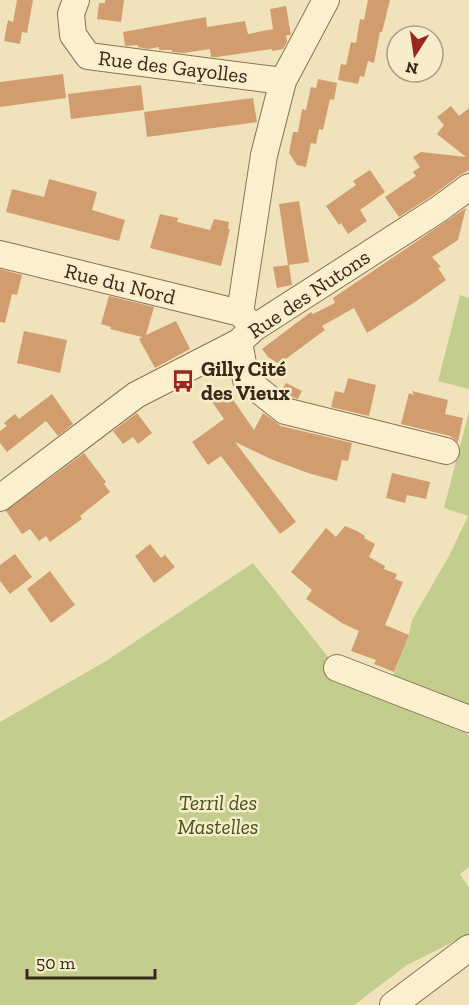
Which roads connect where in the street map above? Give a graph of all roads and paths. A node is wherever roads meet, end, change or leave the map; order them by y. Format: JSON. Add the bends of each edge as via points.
{"nodes":[{"id":1,"x":76,"y":0,"type":"edge"},
{"id":2,"x":326,"y":0,"type":"edge"},
{"id":3,"x":283,"y":81,"type":"junction"},
{"id":4,"x":469,"y":187,"type":"edge"},
{"id":5,"x":0,"y":254,"type":"edge"},
{"id":6,"x":244,"y":328,"type":"junction"},
{"id":7,"x":446,"y":451,"type":"dead end"},
{"id":8,"x":0,"y":498,"type":"edge"},
{"id":9,"x":336,"y":668,"type":"dead end"},
{"id":10,"x":469,"y":719,"type":"edge"},
{"id":11,"x":469,"y":948,"type":"edge"},
{"id":12,"x":393,"y":1005,"type":"edge"}],
"edges":[{"from":1,"to":3,"type":"street","name":"Rue des Gayolles","via":[[71,14],[73,35],[88,56]]},
{"from":2,"to":3,"type":"street"},
{"from":3,"to":6,"type":"street","via":[[264,155]]},
{"from":4,"to":6,"type":"street","name":"Rue des Nutons"},
{"from":5,"to":6,"type":"street","name":"Rue du Nord"},
{"from":6,"to":7,"type":"street","via":[[246,380],[285,411]]},
{"from":6,"to":8,"type":"street","name":"Rue des Nutons","via":[[136,395]]},
{"from":9,"to":10,"type":"street"},
{"from":11,"to":12,"type":"street"}]}
